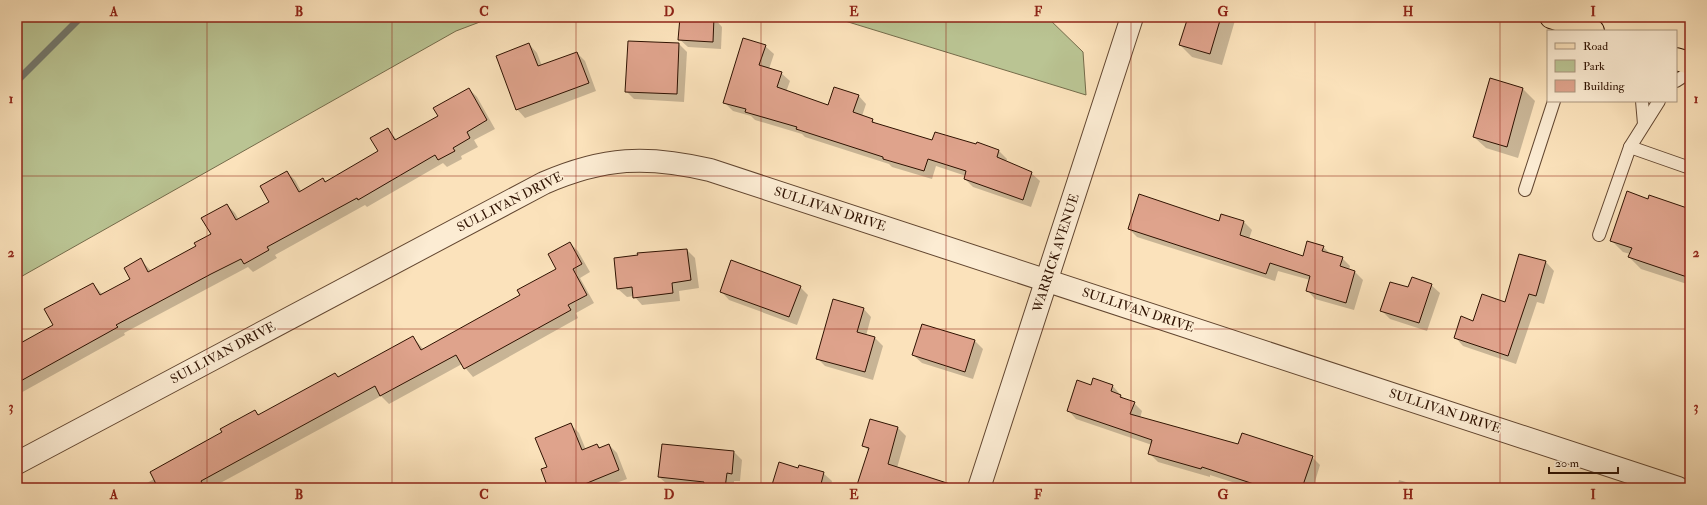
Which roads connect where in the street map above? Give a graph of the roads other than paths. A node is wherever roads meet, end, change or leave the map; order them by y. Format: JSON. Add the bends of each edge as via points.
{"nodes":[{"id":1,"x":1132,"y":17,"type":"edge"},
{"id":2,"x":1551,"y":17,"type":"edge"},
{"id":3,"x":1583,"y":30,"type":"edge"},
{"id":4,"x":1677,"y":59,"type":"edge"},
{"id":5,"x":1690,"y":63,"type":"edge"},
{"id":6,"x":1690,"y":72,"type":"edge"},
{"id":7,"x":1677,"y":80,"type":"edge"},
{"id":8,"x":1554,"y":102,"type":"edge"},
{"id":9,"x":1642,"y":102,"type":"edge"},
{"id":10,"x":1658,"y":102,"type":"edge"},
{"id":11,"x":1644,"y":124,"type":"junction"},
{"id":12,"x":1630,"y":147,"type":"junction"},
{"id":13,"x":1690,"y":168,"type":"edge"},
{"id":14,"x":1525,"y":190,"type":"dead end"},
{"id":15,"x":1599,"y":235,"type":"dead end"},
{"id":16,"x":1047,"y":280,"type":"junction"},
{"id":17,"x":17,"y":463,"type":"edge"},
{"id":18,"x":979,"y":488,"type":"edge"},
{"id":19,"x":1678,"y":488,"type":"edge"}],
"edges":[{"from":1,"to":16,"type":"street","name":"WARRICK AVENUE"},
{"from":2,"to":3,"type":"main road"},
{"from":4,"to":5,"type":"main road"},
{"from":6,"to":7,"type":"lane"},
{"from":8,"to":14,"type":"lane"},
{"from":9,"to":11,"type":"lane"},
{"from":10,"to":11,"type":"lane"},
{"from":11,"to":12,"type":"lane"},
{"from":12,"to":13,"type":"lane"},
{"from":12,"to":15,"type":"lane"},
{"from":16,"to":17,"type":"street","name":"SULLIVAN DRIVE","via":[[710,170],[658,160],[609,162],[586,167],[544,183]]},
{"from":16,"to":18,"type":"street","name":"WARRICK AVENUE"},
{"from":16,"to":19,"type":"street","name":"SULLIVAN DRIVE"}]}
